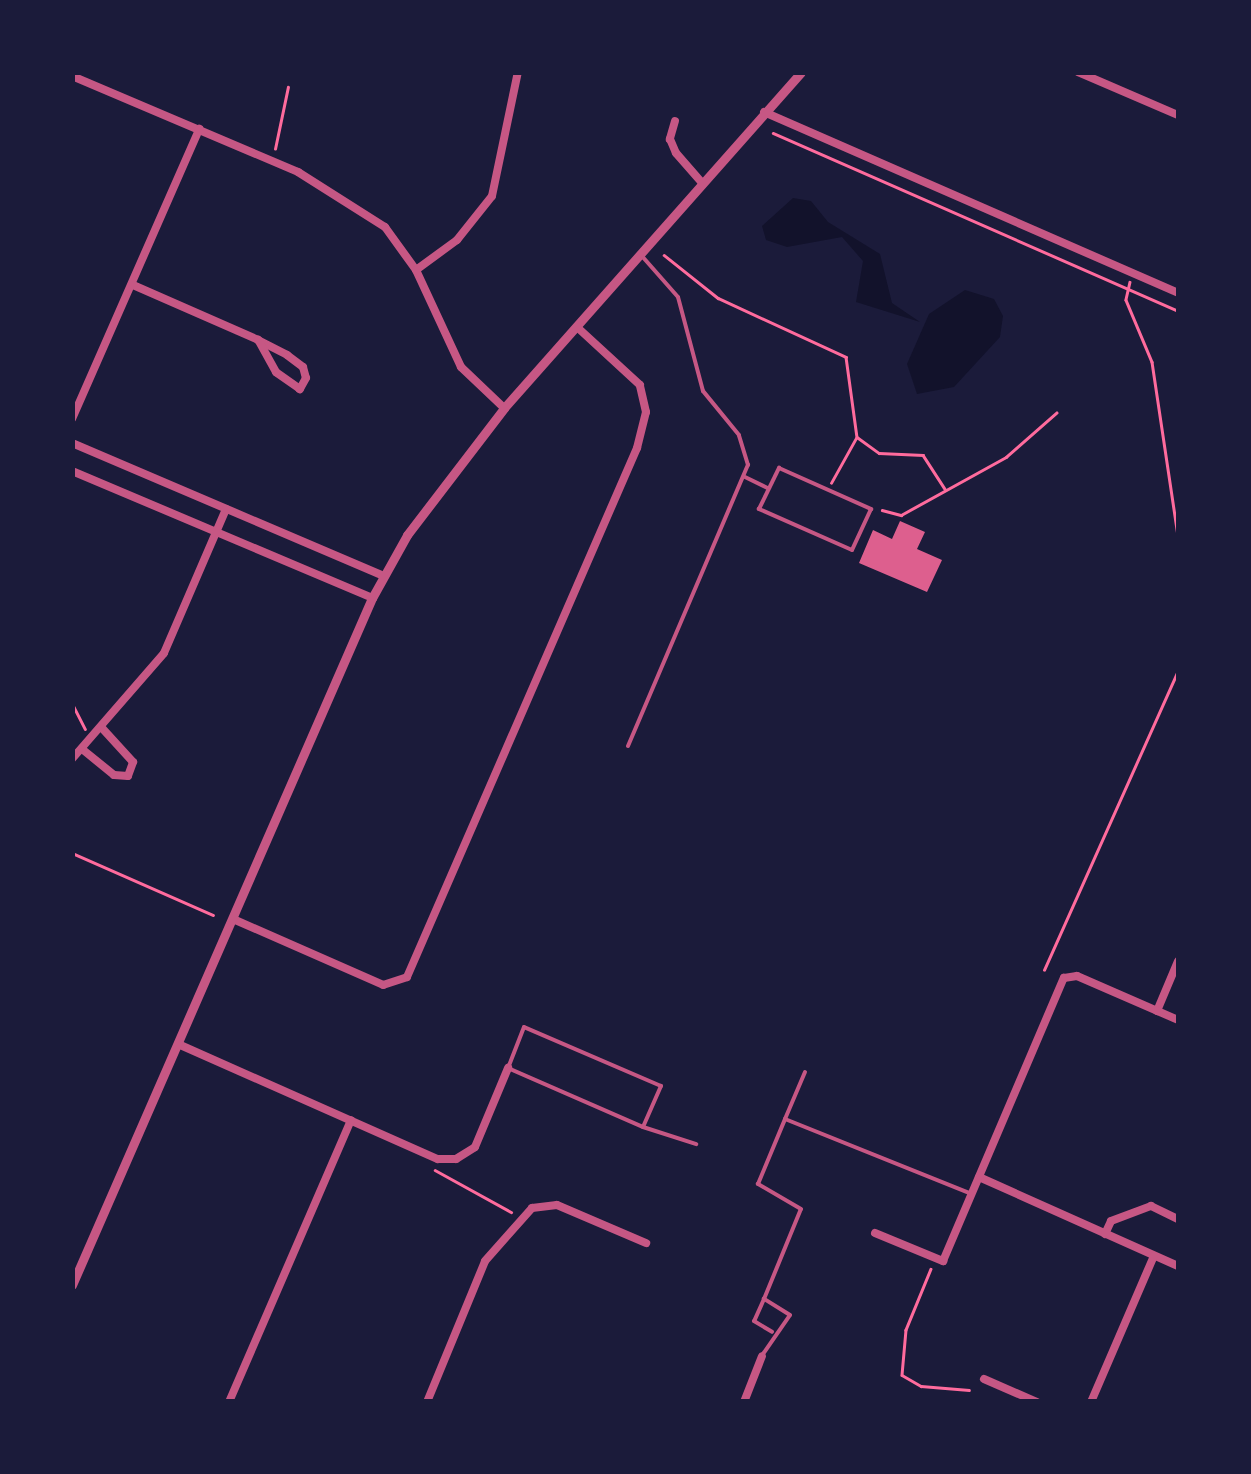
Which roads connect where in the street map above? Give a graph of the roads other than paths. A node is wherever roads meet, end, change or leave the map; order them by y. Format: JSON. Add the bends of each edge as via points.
{"nodes":[{"id":1,"x":518,"y":72,"type":"edge"},
{"id":2,"x":800,"y":72,"type":"edge"},
{"id":3,"x":1078,"y":72,"type":"edge"},
{"id":4,"x":72,"y":76,"type":"edge"},
{"id":5,"x":764,"y":112,"type":"junction"},
{"id":6,"x":1178,"y":114,"type":"edge"},
{"id":7,"x":675,"y":121,"type":"dead end"},
{"id":8,"x":199,"y":129,"type":"junction"},
{"id":9,"x":703,"y":184,"type":"junction"},
{"id":10,"x":640,"y":255,"type":"junction"},
{"id":11,"x":416,"y":270,"type":"junction"},
{"id":12,"x":133,"y":285,"type":"junction"},
{"id":13,"x":1178,"y":293,"type":"edge"},
{"id":14,"x":578,"y":328,"type":"junction"},
{"id":15,"x":258,"y":340,"type":"junction"},
{"id":16,"x":504,"y":408,"type":"junction"},
{"id":17,"x":72,"y":419,"type":"edge"},
{"id":18,"x":72,"y":442,"type":"edge"},
{"id":19,"x":72,"y":471,"type":"edge"},
{"id":20,"x":745,"y":477,"type":"junction"},
{"id":21,"x":768,"y":488,"type":"junction"},
{"id":22,"x":226,"y":509,"type":"junction"},
{"id":23,"x":217,"y":532,"type":"junction"},
{"id":24,"x":384,"y":576,"type":"junction"},
{"id":25,"x":372,"y":598,"type":"junction"},
{"id":26,"x":101,"y":726,"type":"junction"},
{"id":27,"x":628,"y":746,"type":"dead end"},
{"id":28,"x":82,"y":749,"type":"junction"},
{"id":29,"x":72,"y":759,"type":"edge"},
{"id":30,"x":233,"y":918,"type":"junction"},
{"id":31,"x":1178,"y":962,"type":"edge"},
{"id":32,"x":1158,"y":1011,"type":"junction"},
{"id":33,"x":1178,"y":1020,"type":"edge"},
{"id":34,"x":178,"y":1044,"type":"junction"},
{"id":35,"x":508,"y":1068,"type":"junction"},
{"id":36,"x":805,"y":1072,"type":"dead end"},
{"id":37,"x":785,"y":1119,"type":"junction"},
{"id":38,"x":351,"y":1120,"type":"junction"},
{"id":39,"x":643,"y":1127,"type":"junction"},
{"id":40,"x":696,"y":1144,"type":"dead end"},
{"id":41,"x":978,"y":1177,"type":"junction"},
{"id":42,"x":972,"y":1194,"type":"junction"},
{"id":43,"x":1178,"y":1219,"type":"edge"},
{"id":44,"x":876,"y":1233,"type":"dead end"},
{"id":45,"x":1105,"y":1234,"type":"junction"},
{"id":46,"x":646,"y":1242,"type":"dead end"},
{"id":47,"x":1154,"y":1256,"type":"junction"},
{"id":48,"x":1178,"y":1266,"type":"edge"},
{"id":49,"x":72,"y":1285,"type":"edge"},
{"id":50,"x":764,"y":1300,"type":"junction"},
{"id":51,"x":772,"y":1332,"type":"junction"},
{"id":52,"x":762,"y":1356,"type":"joint"},
{"id":53,"x":984,"y":1379,"type":"dead end"},
{"id":54,"x":228,"y":1402,"type":"edge"},
{"id":55,"x":427,"y":1402,"type":"edge"},
{"id":56,"x":744,"y":1402,"type":"edge"},
{"id":57,"x":1037,"y":1402,"type":"edge"},
{"id":58,"x":1091,"y":1402,"type":"edge"}],
"edges":[{"from":1,"to":11,"type":"street","via":[[492,196],[457,240]]},
{"from":2,"to":5,"type":"street"},
{"from":3,"to":6,"type":"street"},
{"from":4,"to":8,"type":"street"},
{"from":5,"to":9,"type":"street"},
{"from":5,"to":13,"type":"street"},
{"from":7,"to":9,"type":"street","via":[[670,138],[676,152]]},
{"from":8,"to":11,"type":"street","via":[[338,193],[385,227]]},
{"from":8,"to":12,"type":"street"},
{"from":9,"to":10,"type":"street"},
{"from":10,"to":14,"type":"street"},
{"from":10,"to":20,"type":"lane","via":[[684,310],[703,390],[747,449]]},
{"from":11,"to":16,"type":"street","via":[[461,367]]},
{"from":12,"to":15,"type":"street"},
{"from":12,"to":17,"type":"street"},
{"from":14,"to":16,"type":"street"},
{"from":14,"to":30,"type":"street","via":[[640,386],[646,412],[637,448],[407,977],[383,985]]},
{"from":15,"to":15,"type":"street","via":[[303,367],[300,389],[276,372]]},
{"from":16,"to":24,"type":"street","via":[[440,484]]},
{"from":18,"to":22,"type":"street"},
{"from":19,"to":23,"type":"street"},
{"from":20,"to":21,"type":"lane"},
{"from":20,"to":27,"type":"lane"},
{"from":21,"to":21,"type":"lane","via":[[760,509],[852,550],[871,508],[778,468]]},
{"from":22,"to":23,"type":"street"},
{"from":22,"to":24,"type":"street"},
{"from":23,"to":25,"type":"street"},
{"from":23,"to":26,"type":"street","via":[[164,654]]},
{"from":24,"to":25,"type":"street"},
{"from":25,"to":30,"type":"street"},
{"from":26,"to":28,"type":"street"},
{"from":26,"to":28,"type":"street","via":[[133,762],[128,776],[114,775]]},
{"from":28,"to":29,"type":"street"},
{"from":30,"to":34,"type":"street"},
{"from":31,"to":32,"type":"street"},
{"from":32,"to":33,"type":"street"},
{"from":32,"to":41,"type":"street","via":[[1077,976],[1064,978]]},
{"from":34,"to":38,"type":"street"},
{"from":34,"to":49,"type":"street"},
{"from":35,"to":38,"type":"street","via":[[475,1147],[456,1159],[438,1158]]},
{"from":35,"to":39,"type":"lane"},
{"from":35,"to":39,"type":"lane","via":[[524,1026],[661,1086]]},
{"from":36,"to":37,"type":"lane"},
{"from":37,"to":42,"type":"lane"},
{"from":37,"to":50,"type":"lane","via":[[758,1184],[801,1210]]},
{"from":38,"to":54,"type":"street"},
{"from":39,"to":40,"type":"lane"},
{"from":41,"to":42,"type":"street"},
{"from":41,"to":45,"type":"street"},
{"from":42,"to":44,"type":"street","via":[[942,1261]]},
{"from":43,"to":45,"type":"street","via":[[1151,1206],[1111,1222]]},
{"from":45,"to":47,"type":"street"},
{"from":46,"to":55,"type":"street","via":[[557,1204],[544,1203],[520,1220],[485,1261]]},
{"from":47,"to":48,"type":"street"},
{"from":47,"to":58,"type":"street"},
{"from":50,"to":51,"type":"lane","via":[[754,1321]]},
{"from":50,"to":51,"type":"lane","via":[[790,1315],[783,1332]]},
{"from":51,"to":52,"type":"lane"},
{"from":52,"to":56,"type":"street"},
{"from":53,"to":57,"type":"street"}]}
